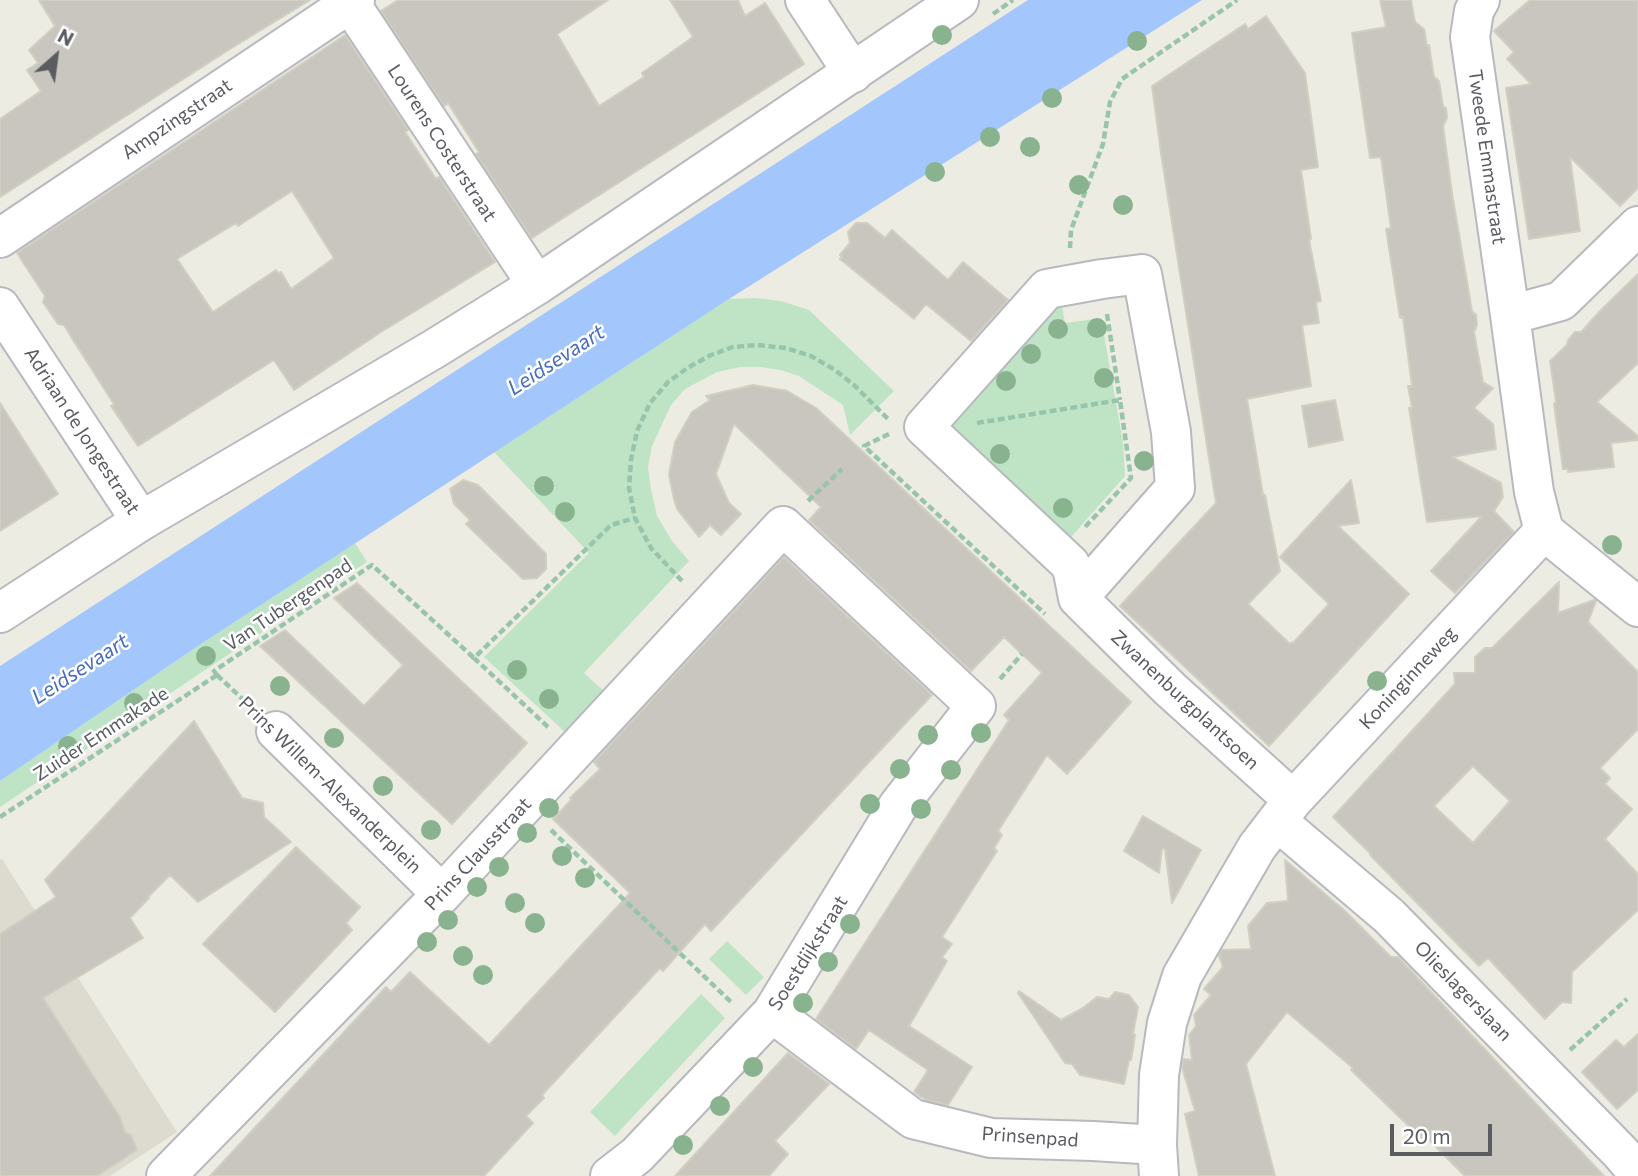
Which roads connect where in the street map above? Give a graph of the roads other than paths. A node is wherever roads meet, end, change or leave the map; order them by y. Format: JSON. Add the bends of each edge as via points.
{"nodes":[{"id":1,"x":805,"y":0,"type":"edge"},
{"id":2,"x":959,"y":0,"type":"edge"},
{"id":3,"x":1480,"y":0,"type":"edge"},
{"id":4,"x":351,"y":1,"type":"edge"},
{"id":5,"x":853,"y":73,"type":"junction"},
{"id":6,"x":1638,"y":226,"type":"edge"},
{"id":7,"x":0,"y":238,"type":"edge"},
{"id":8,"x":537,"y":285,"type":"junction"},
{"id":9,"x":0,"y":307,"type":"edge"},
{"id":10,"x":1510,"y":315,"type":"junction"},
{"id":11,"x":141,"y":521,"type":"junction"},
{"id":12,"x":1544,"y":531,"type":"junction"},
{"id":13,"x":1638,"y":607,"type":"edge"},
{"id":14,"x":1066,"y":611,"type":"junction"},
{"id":15,"x":0,"y":613,"type":"edge"},
{"id":16,"x":976,"y":706,"type":"joint"},
{"id":17,"x":276,"y":731,"type":"road end"},
{"id":18,"x":1285,"y":810,"type":"junction"},
{"id":19,"x":442,"y":894,"type":"junction"},
{"id":20,"x":765,"y":1021,"type":"junction"},
{"id":21,"x":1158,"y":1161,"type":"edge"},
{"id":22,"x":1638,"y":1173,"type":"edge"},
{"id":23,"x":166,"y":1176,"type":"edge"},
{"id":24,"x":610,"y":1176,"type":"edge"}],
"edges":[{"from":1,"to":5,"type":"street"},
{"from":2,"to":5,"type":"street"},
{"from":3,"to":10,"type":"street","name":"Tweede Emmastraat","via":[[1470,37]]},
{"from":4,"to":7,"type":"street","name":"Ampzingstraat"},
{"from":4,"to":8,"type":"street","name":"Lourens Costerstraat"},
{"from":5,"to":8,"type":"street"},
{"from":6,"to":10,"type":"street","via":[[1561,301]]},
{"from":8,"to":11,"type":"street"},
{"from":9,"to":11,"type":"street","name":"Adriaan de Jongestraat"},
{"from":10,"to":12,"type":"street","via":[[1534,492]]},
{"from":11,"to":15,"type":"street"},
{"from":12,"to":13,"type":"street"},
{"from":12,"to":18,"type":"street","name":"Koninginneweg"},
{"from":14,"to":14,"type":"street","via":[[1175,488],[1171,432],[1142,274],[1047,289],[907,424],[1070,564],[1073,572]]},
{"from":14,"to":18,"type":"street","name":"Zwanenburgplantsoen","via":[[1170,689]]},
{"from":16,"to":19,"type":"street","name":"Prins Clausstraat","via":[[782,526]]},
{"from":16,"to":20,"type":"street","name":"Soestdijkstraat","via":[[898,806]]},
{"from":17,"to":19,"type":"street","name":"Prins Willem-Alexanderplein"},
{"from":18,"to":21,"type":"street","name":"Koninginneweg","via":[[1257,847],[1182,976],[1167,1023],[1159,1075]]},
{"from":18,"to":22,"type":"street","name":"Olieslagerslaan"},
{"from":19,"to":23,"type":"street","name":"Prins Clausstraat"},
{"from":20,"to":21,"type":"street","name":"Prinsenpad","via":[[913,1119],[990,1138],[1093,1141]]},
{"from":20,"to":24,"type":"street","name":"Soestdijkstraat","via":[[637,1155]]}]}
